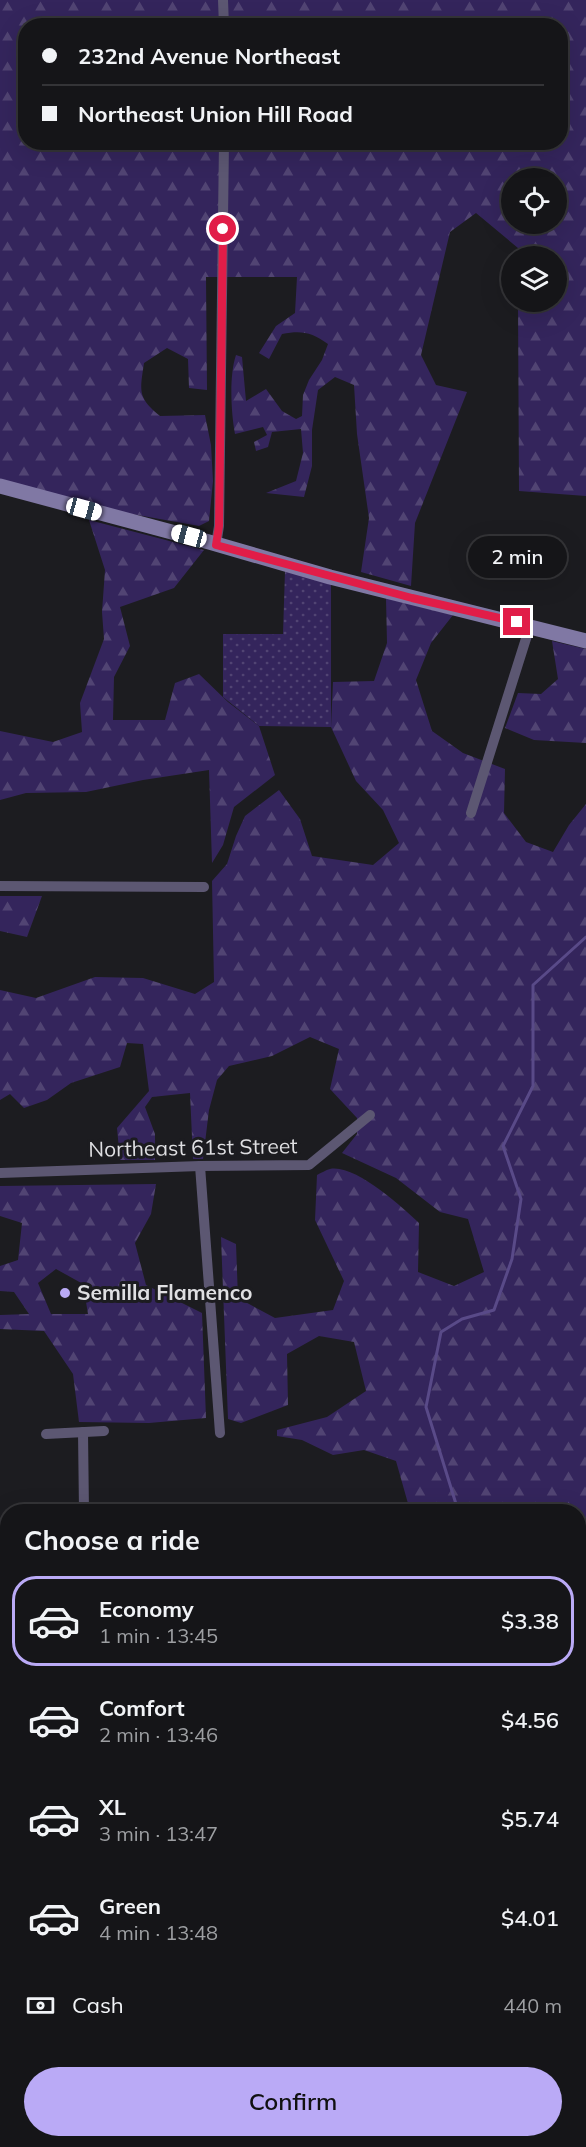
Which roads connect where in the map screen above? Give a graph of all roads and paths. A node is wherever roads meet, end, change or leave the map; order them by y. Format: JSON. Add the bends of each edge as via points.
{"nodes":[{"id":1,"x":223,"y":0,"type":"edge"},
{"id":2,"x":224,"y":18,"type":"edge"},
{"id":3,"x":224,"y":150,"type":"edge"},
{"id":4,"x":0,"y":486,"type":"edge"},
{"id":5,"x":216,"y":545,"type":"junction"},
{"id":6,"x":530,"y":626,"type":"junction"},
{"id":7,"x":586,"y":641,"type":"edge"},
{"id":8,"x":471,"y":813,"type":"dead end"},
{"id":9,"x":0,"y":886,"type":"edge"},
{"id":10,"x":204,"y":887,"type":"dead end"},
{"id":11,"x":370,"y":1115,"type":"dead end"},
{"id":12,"x":200,"y":1166,"type":"junction"},
{"id":13,"x":0,"y":1173,"type":"edge"},
{"id":14,"x":104,"y":1431,"type":"dead end"},
{"id":15,"x":83,"y":1432,"type":"junction"},
{"id":16,"x":220,"y":1433,"type":"dead end"},
{"id":17,"x":46,"y":1434,"type":"dead end"},
{"id":18,"x":84,"y":1504,"type":"edge"}],
"edges":[{"from":1,"to":2,"type":"street"},
{"from":3,"to":5,"type":"street"},
{"from":4,"to":5,"type":"street"},
{"from":5,"to":6,"type":"street"},
{"from":6,"to":7,"type":"street"},
{"from":6,"to":8,"type":"street"},
{"from":9,"to":10,"type":"street"},
{"from":11,"to":12,"type":"street","name":"Northeast 61st Street","via":[[309,1165]]},
{"from":12,"to":13,"type":"street","name":"Northeast 61st Street"},
{"from":12,"to":16,"type":"street"},
{"from":14,"to":15,"type":"street"},
{"from":15,"to":17,"type":"street"},
{"from":15,"to":18,"type":"street"}]}
